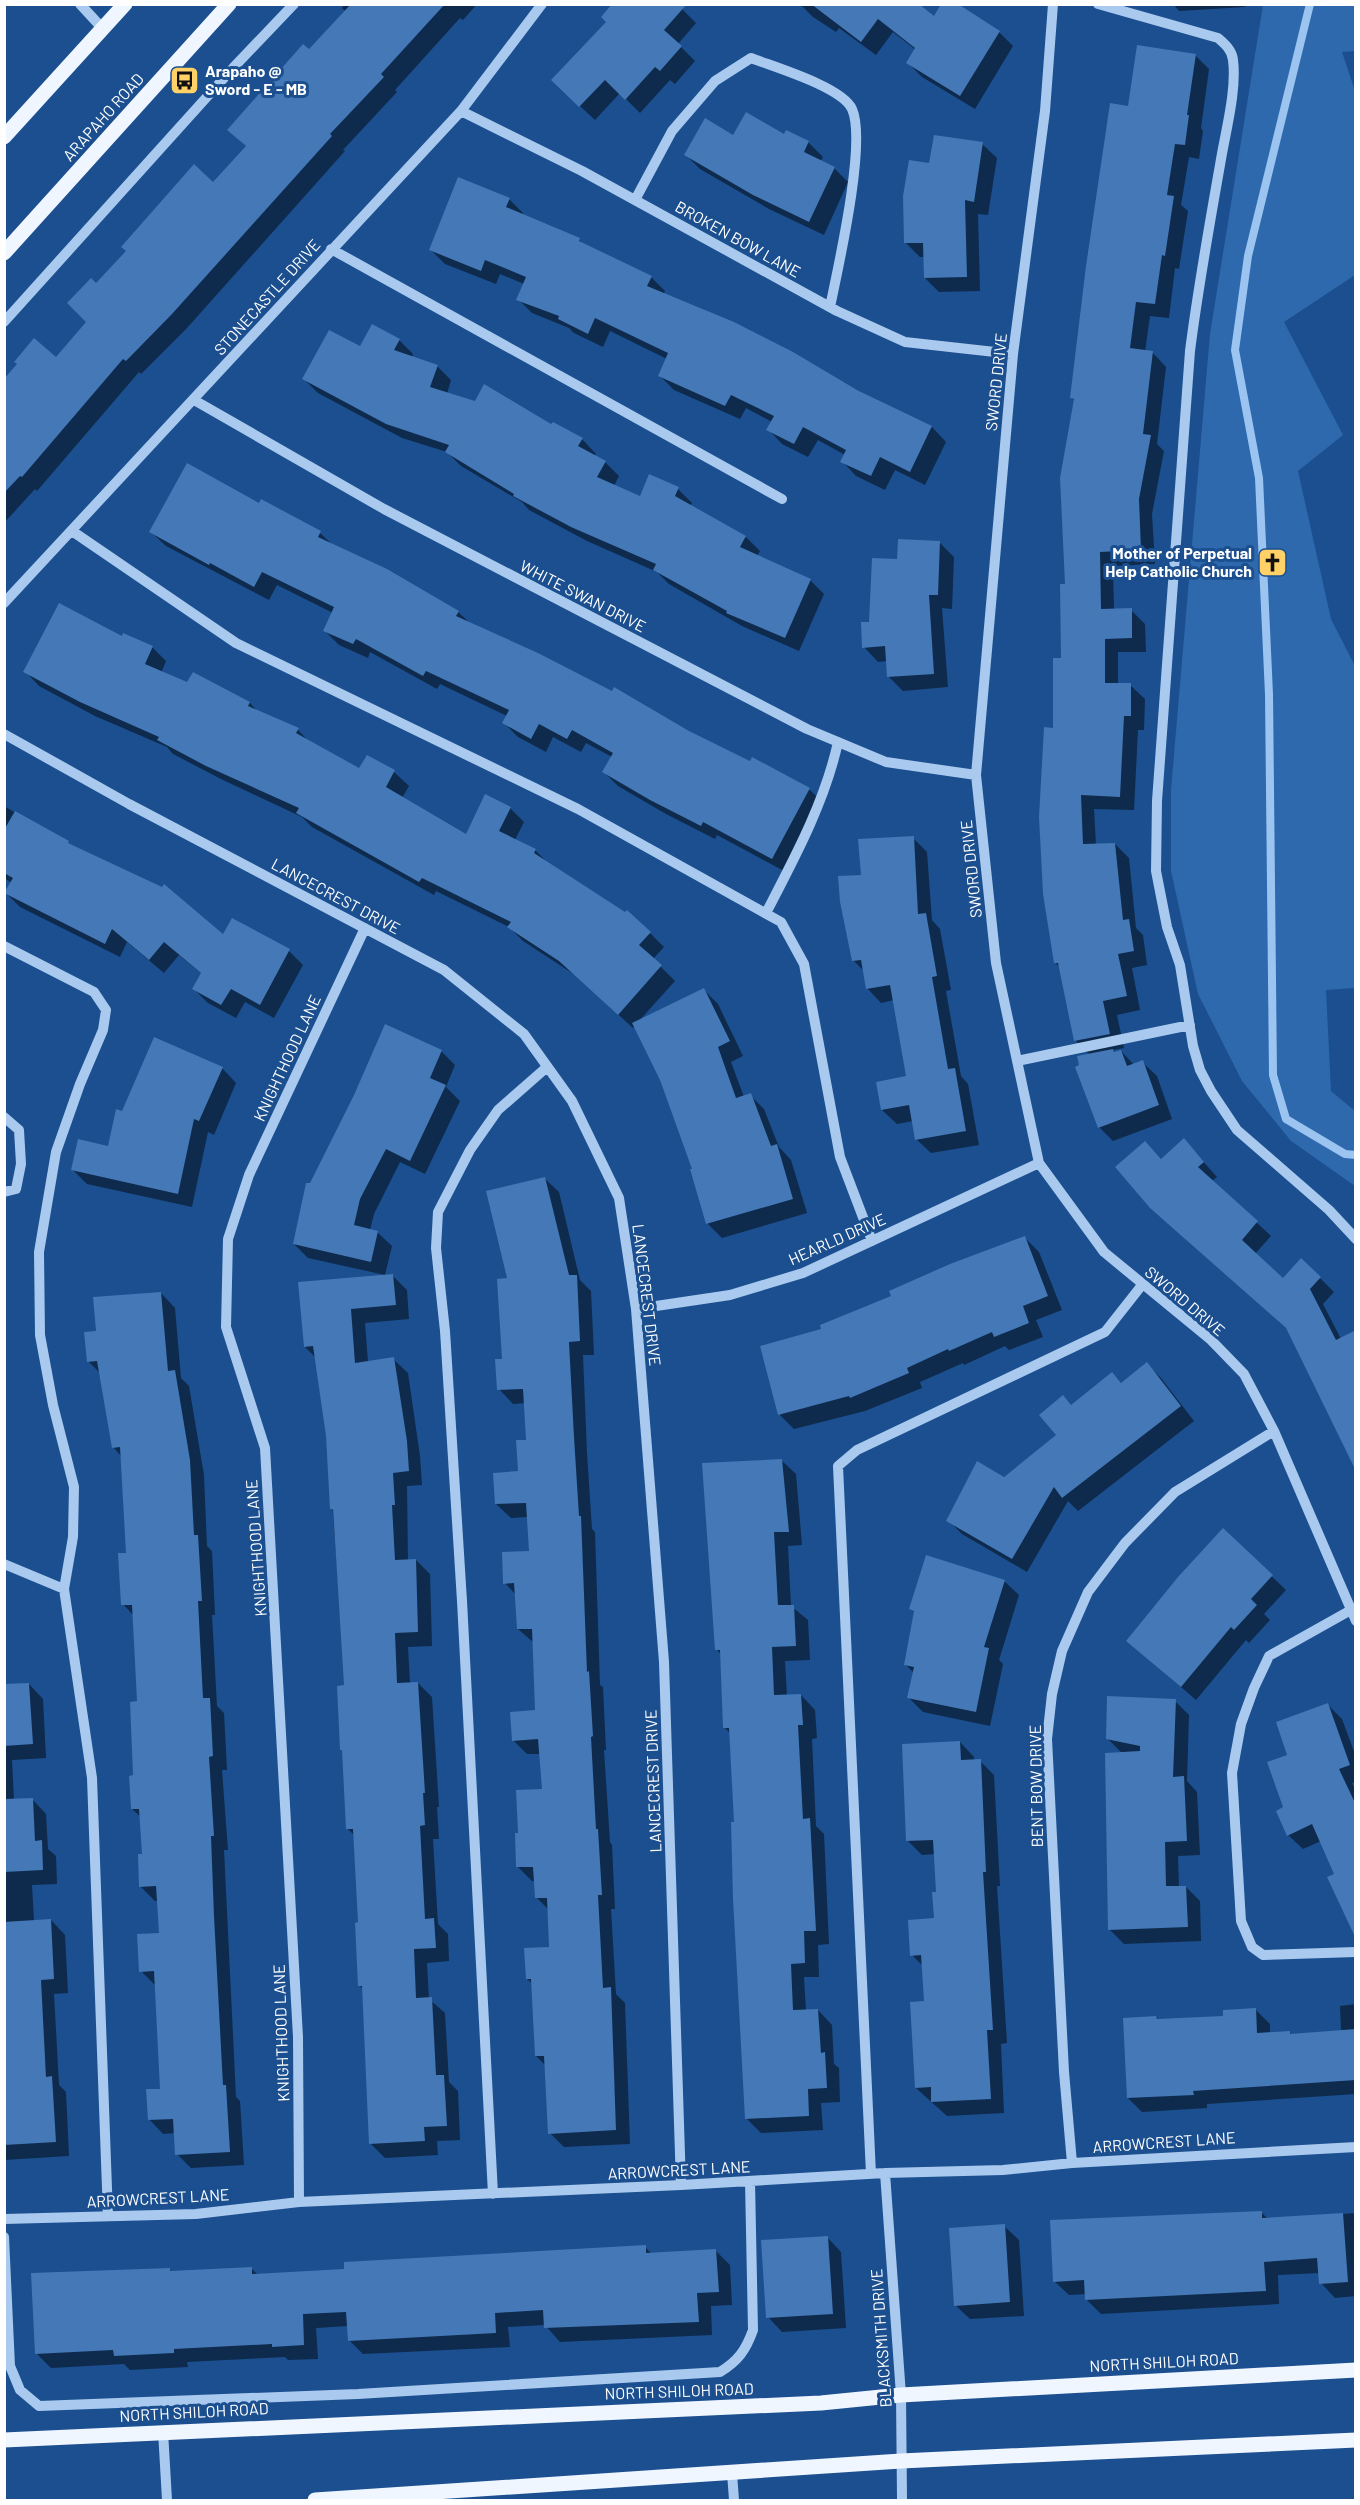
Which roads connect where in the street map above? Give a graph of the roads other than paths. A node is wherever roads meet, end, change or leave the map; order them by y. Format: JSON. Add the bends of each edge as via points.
{"nodes":[{"id":1,"x":80,"y":4,"type":"edge"},
{"id":2,"x":125,"y":4,"type":"edge"},
{"id":3,"x":229,"y":4,"type":"edge"},
{"id":4,"x":294,"y":4,"type":"edge"},
{"id":5,"x":542,"y":4,"type":"edge"},
{"id":6,"x":1053,"y":4,"type":"edge"},
{"id":7,"x":1098,"y":4,"type":"edge"},
{"id":8,"x":103,"y":29,"type":"junction"},
{"id":9,"x":461,"y":111,"type":"junction"},
{"id":10,"x":4,"y":137,"type":"edge"},
{"id":11,"x":635,"y":200,"type":"junction"},
{"id":12,"x":331,"y":249,"type":"junction"},
{"id":13,"x":4,"y":253,"type":"edge"},
{"id":14,"x":830,"y":307,"type":"junction"},
{"id":15,"x":4,"y":322,"type":"edge"},
{"id":16,"x":1013,"y":354,"type":"junction"},
{"id":17,"x":194,"y":400,"type":"junction"},
{"id":18,"x":782,"y":499,"type":"dead end"},
{"id":19,"x":72,"y":531,"type":"junction"},
{"id":20,"x":6,"y":599,"type":"edge"},
{"id":21,"x":4,"y":734,"type":"edge"},
{"id":22,"x":838,"y":742,"type":"junction"},
{"id":23,"x":976,"y":775,"type":"junction"},
{"id":24,"x":766,"y":913,"type":"junction"},
{"id":25,"x":365,"y":928,"type":"junction"},
{"id":26,"x":4,"y":946,"type":"edge"},
{"id":27,"x":1190,"y":1024,"type":"junction"},
{"id":28,"x":1017,"y":1061,"type":"junction"},
{"id":29,"x":547,"y":1067,"type":"junction"},
{"id":30,"x":4,"y":1117,"type":"edge"},
{"id":31,"x":1040,"y":1162,"type":"junction"},
{"id":32,"x":4,"y":1192,"type":"edge"},
{"id":33,"x":1356,"y":1239,"type":"edge"},
{"id":34,"x":872,"y":1241,"type":"junction"},
{"id":35,"x":1142,"y":1285,"type":"junction"},
{"id":36,"x":636,"y":1309,"type":"junction"},
{"id":37,"x":1274,"y":1431,"type":"junction"},
{"id":38,"x":4,"y":1564,"type":"edge"},
{"id":39,"x":64,"y":1589,"type":"junction"},
{"id":40,"x":1353,"y":1616,"type":"edge"},
{"id":41,"x":1356,"y":1952,"type":"edge"},
{"id":42,"x":1356,"y":2147,"type":"edge"},
{"id":43,"x":1072,"y":2163,"type":"junction"},
{"id":44,"x":885,"y":2173,"type":"junction"},
{"id":45,"x":871,"y":2174,"type":"junction"},
{"id":46,"x":750,"y":2181,"type":"junction"},
{"id":47,"x":681,"y":2185,"type":"junction"},
{"id":48,"x":493,"y":2193,"type":"junction"},
{"id":49,"x":299,"y":2202,"type":"junction"},
{"id":50,"x":108,"y":2216,"type":"junction"},
{"id":51,"x":4,"y":2219,"type":"edge"},
{"id":52,"x":4,"y":2237,"type":"edge"},
{"id":53,"x":1356,"y":2370,"type":"edge"},
{"id":54,"x":901,"y":2396,"type":"junction"},
{"id":55,"x":163,"y":2431,"type":"junction"},
{"id":56,"x":4,"y":2440,"type":"edge"},
{"id":57,"x":1356,"y":2440,"type":"edge"},
{"id":58,"x":901,"y":2462,"type":"junction"},
{"id":59,"x":732,"y":2473,"type":"junction"},
{"id":60,"x":167,"y":2500,"type":"edge"},
{"id":61,"x":315,"y":2500,"type":"edge"},
{"id":62,"x":734,"y":2500,"type":"edge"},
{"id":63,"x":902,"y":2500,"type":"edge"}],
"edges":[{"from":1,"to":8,"type":"street"},
{"from":2,"to":8,"type":"main road"},
{"from":3,"to":13,"type":"main road","name":"ARAPAHO ROAD"},
{"from":4,"to":15,"type":"street"},
{"from":5,"to":9,"type":"street","name":"STONECASTLE DRIVE"},
{"from":6,"to":16,"type":"street","name":"SWORD DRIVE","via":[[1045,111]]},
{"from":7,"to":27,"type":"street","via":[[1218,38],[1233,57],[1228,119],[1199,281],[1191,351],[1157,801],[1156,872],[1167,927],[1180,965]]},
{"from":8,"to":10,"type":"main road"},
{"from":9,"to":11,"type":"street","name":"BROKEN BOW LANE"},
{"from":9,"to":12,"type":"street","name":"STONECASTLE DRIVE"},
{"from":11,"to":14,"type":"street","name":"BROKEN BOW LANE"},
{"from":11,"to":14,"type":"street","via":[[672,130],[715,81],[751,58],[831,89],[852,108],[857,137],[846,226]]},
{"from":12,"to":17,"type":"street","name":"STONECASTLE DRIVE"},
{"from":12,"to":18,"type":"street"},
{"from":14,"to":16,"type":"street","name":"BROKEN BOW LANE","via":[[905,342]]},
{"from":16,"to":23,"type":"street","name":"SWORD DRIVE"},
{"from":17,"to":19,"type":"street","name":"STONECASTLE DRIVE"},
{"from":17,"to":22,"type":"street","name":"WHITE SWAN DRIVE","via":[[384,509]]},
{"from":19,"to":20,"type":"street","name":"STONECASTLE DRIVE"},
{"from":19,"to":24,"type":"street","via":[[236,643],[578,809]]},
{"from":21,"to":25,"type":"street","name":"LANCECREST DRIVE"},
{"from":22,"to":23,"type":"street","name":"WHITE SWAN DRIVE","via":[[886,762]]},
{"from":22,"to":24,"type":"street","via":[[833,767],[797,854]]},
{"from":23,"to":28,"type":"street","name":"SWORD DRIVE","via":[[996,963]]},
{"from":24,"to":34,"type":"street","via":[[781,922],[804,964],[840,1157]]},
{"from":25,"to":29,"type":"street","name":"LANCECREST DRIVE","via":[[444,970],[524,1034]]},
{"from":25,"to":49,"type":"street","name":"KNIGHTHOOD LANE","via":[[249,1175],[228,1239],[226,1327],[265,1448],[298,2037]]},
{"from":26,"to":39,"type":"street","via":[[94,992],[106,1010],[103,1030],[56,1152],[39,1252],[40,1335],[74,1487],[73,1537]]},
{"from":27,"to":28,"type":"street"},
{"from":27,"to":33,"type":"street","via":[[1200,1070],[1237,1130],[1329,1209]]},
{"from":28,"to":31,"type":"street","name":"SWORD DRIVE"},
{"from":29,"to":36,"type":"street","name":"LANCECREST DRIVE","via":[[572,1101],[619,1198]]},
{"from":29,"to":48,"type":"street","via":[[498,1110],[470,1150],[438,1212],[436,1248],[460,1578]]},
{"from":30,"to":32,"type":"street","via":[[19,1130],[21,1164],[16,1189]]},
{"from":31,"to":34,"type":"street","name":"HEARLD DRIVE"},
{"from":31,"to":35,"type":"street","name":"SWORD DRIVE","via":[[1104,1252]]},
{"from":34,"to":36,"type":"street","name":"HEARLD DRIVE","via":[[802,1273],[730,1295]]},
{"from":35,"to":37,"type":"street","name":"SWORD DRIVE","via":[[1211,1340],[1244,1374]]},
{"from":35,"to":45,"type":"street","via":[[1104,1332],[857,1450],[838,1467]]},
{"from":36,"to":47,"type":"street","name":"LANCECREST DRIVE","via":[[664,1662]]},
{"from":37,"to":40,"type":"street","name":"SWORD DRIVE"},
{"from":37,"to":43,"type":"street","name":"BENT BOW DRIVE","via":[[1175,1492],[1125,1543],[1088,1592],[1062,1651],[1047,1738]]},
{"from":38,"to":39,"type":"street"},
{"from":39,"to":50,"type":"street","via":[[92,1778]]},
{"from":40,"to":41,"type":"street","via":[[1269,1656],[1241,1724],[1232,1773],[1241,1922],[1252,1947],[1263,1954]]},
{"from":42,"to":43,"type":"street","name":"ARROWCREST LANE"},
{"from":43,"to":44,"type":"street","name":"ARROWCREST LANE","via":[[1004,2170]]},
{"from":44,"to":45,"type":"street","name":"ARROWCREST LANE"},
{"from":44,"to":54,"type":"street","name":"BLACKSMITH DRIVE"},
{"from":45,"to":46,"type":"street","name":"ARROWCREST LANE"},
{"from":46,"to":47,"type":"street","name":"ARROWCREST LANE"},
{"from":46,"to":52,"type":"street","via":[[753,2330],[735,2363],[720,2372],[357,2394],[39,2406],[20,2390],[10,2366]]},
{"from":47,"to":48,"type":"street","name":"ARROWCREST LANE"},
{"from":48,"to":49,"type":"street","name":"ARROWCREST LANE"},
{"from":49,"to":50,"type":"street","name":"ARROWCREST LANE","via":[[196,2214]]},
{"from":50,"to":51,"type":"street","name":"ARROWCREST LANE"},
{"from":53,"to":54,"type":"main road","name":"NORTH SHILOH ROAD"},
{"from":54,"to":55,"type":"main road","name":"NORTH SHILOH ROAD","via":[[821,2403]]},
{"from":54,"to":58,"type":"street","name":"BLACKSMITH DRIVE"},
{"from":55,"to":56,"type":"main road","name":"NORTH SHILOH ROAD"},
{"from":55,"to":60,"type":"street"},
{"from":57,"to":58,"type":"main road"},
{"from":58,"to":59,"type":"main road"},
{"from":58,"to":63,"type":"street","name":"BLACKSMITH DRIVE"},
{"from":59,"to":61,"type":"main road"},
{"from":59,"to":62,"type":"street"}]}
